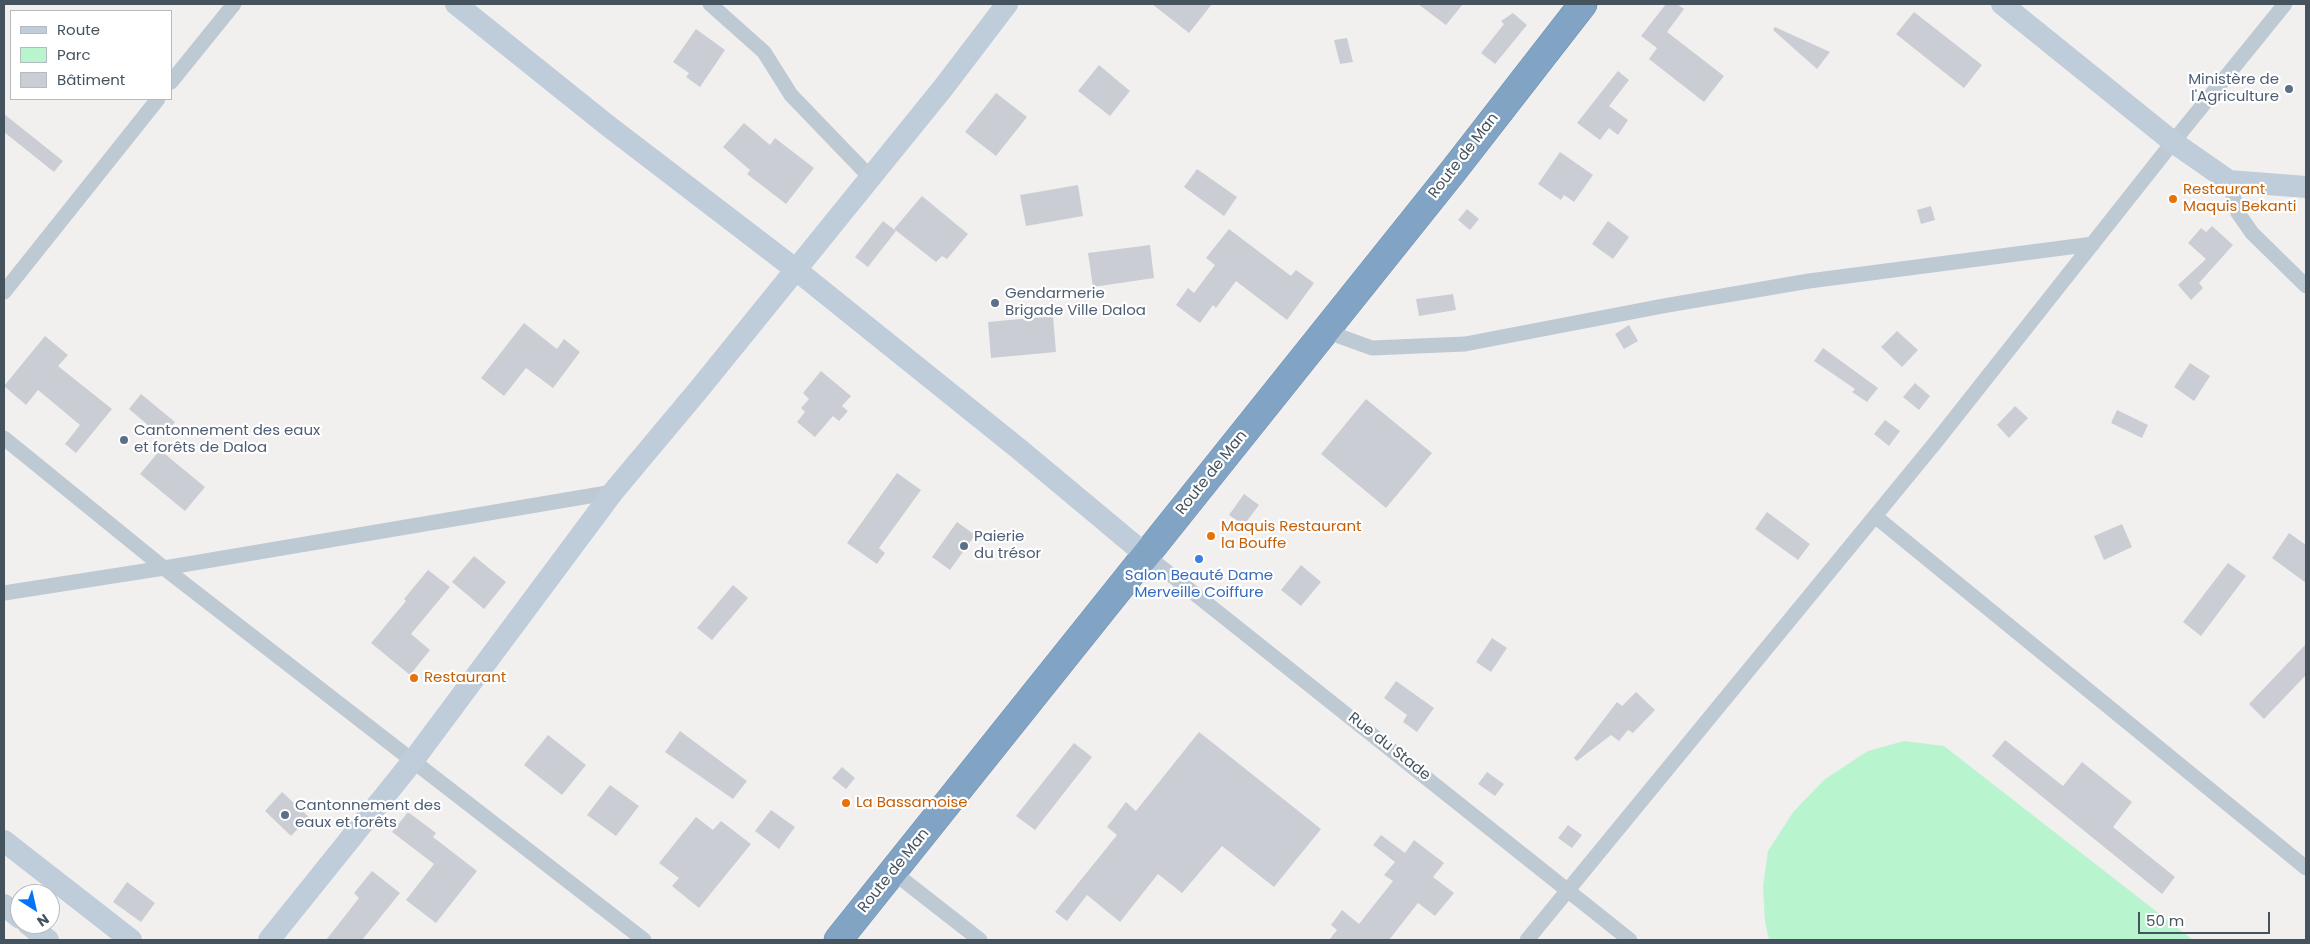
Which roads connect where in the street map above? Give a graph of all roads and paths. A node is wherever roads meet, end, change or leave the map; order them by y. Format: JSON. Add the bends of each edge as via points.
{"nodes":[{"id":1,"x":234,"y":4,"type":"edge"},
{"id":2,"x":456,"y":4,"type":"edge"},
{"id":3,"x":710,"y":4,"type":"edge"},
{"id":4,"x":1007,"y":4,"type":"edge"},
{"id":5,"x":1583,"y":4,"type":"edge"},
{"id":6,"x":2002,"y":4,"type":"edge"},
{"id":7,"x":2285,"y":4,"type":"edge"},
{"id":8,"x":172,"y":81,"type":"edge"},
{"id":9,"x":157,"y":100,"type":"edge"},
{"id":10,"x":2173,"y":142,"type":"junction"},
{"id":11,"x":870,"y":177,"type":"junction"},
{"id":12,"x":2228,"y":181,"type":"junction"},
{"id":13,"x":2306,"y":187,"type":"edge"},
{"id":14,"x":2093,"y":244,"type":"junction"},
{"id":15,"x":795,"y":269,"type":"junction"},
{"id":16,"x":2306,"y":286,"type":"edge"},
{"id":17,"x":4,"y":292,"type":"edge"},
{"id":18,"x":1325,"y":331,"type":"junction"},
{"id":19,"x":4,"y":438,"type":"edge"},
{"id":20,"x":613,"y":492,"type":"junction"},
{"id":21,"x":1876,"y":516,"type":"junction"},
{"id":22,"x":1146,"y":555,"type":"junction"},
{"id":23,"x":164,"y":568,"type":"junction"},
{"id":24,"x":4,"y":593,"type":"edge"},
{"id":25,"x":412,"y":762,"type":"junction"},
{"id":26,"x":4,"y":841,"type":"edge"},
{"id":27,"x":2306,"y":868,"type":"edge"},
{"id":28,"x":893,"y":872,"type":"junction"},
{"id":29,"x":1568,"y":890,"type":"junction"},
{"id":30,"x":131,"y":940,"type":"edge"},
{"id":31,"x":269,"y":940,"type":"edge"},
{"id":32,"x":644,"y":940,"type":"edge"},
{"id":33,"x":838,"y":940,"type":"edge"},
{"id":34,"x":980,"y":940,"type":"edge"},
{"id":35,"x":1527,"y":940,"type":"edge"},
{"id":36,"x":1630,"y":940,"type":"edge"}],
"edges":[{"from":1,"to":8,"type":"street"},
{"from":2,"to":15,"type":"street","via":[[607,126]]},
{"from":3,"to":11,"type":"street","via":[[764,52],[792,95]]},
{"from":4,"to":11,"type":"street"},
{"from":5,"to":18,"type":"highway","name":"Route de Man"},
{"from":6,"to":10,"type":"street"},
{"from":7,"to":10,"type":"street"},
{"from":9,"to":17,"type":"street"},
{"from":10,"to":12,"type":"street"},
{"from":10,"to":14,"type":"street"},
{"from":11,"to":15,"type":"street"},
{"from":12,"to":13,"type":"street"},
{"from":12,"to":16,"type":"street","via":[[2238,213],[2252,233]]},
{"from":14,"to":18,"type":"street","via":[[1809,281],[1466,344],[1372,348]]},
{"from":14,"to":21,"type":"street"},
{"from":15,"to":20,"type":"street"},
{"from":15,"to":22,"type":"street"},
{"from":18,"to":22,"type":"highway","name":"Route de Man"},
{"from":19,"to":23,"type":"street"},
{"from":20,"to":23,"type":"street"},
{"from":20,"to":25,"type":"street"},
{"from":21,"to":27,"type":"street"},
{"from":21,"to":29,"type":"street"},
{"from":22,"to":28,"type":"highway","name":"Route de Man"},
{"from":22,"to":29,"type":"street","name":"Rue du Stade"},
{"from":23,"to":24,"type":"street"},
{"from":23,"to":25,"type":"street"},
{"from":25,"to":31,"type":"street"},
{"from":25,"to":32,"type":"street"},
{"from":26,"to":30,"type":"street"},
{"from":28,"to":33,"type":"highway","name":"Route de Man"},
{"from":28,"to":34,"type":"street"},
{"from":29,"to":35,"type":"street"},
{"from":29,"to":36,"type":"street","name":"Rue du Stade"}]}
